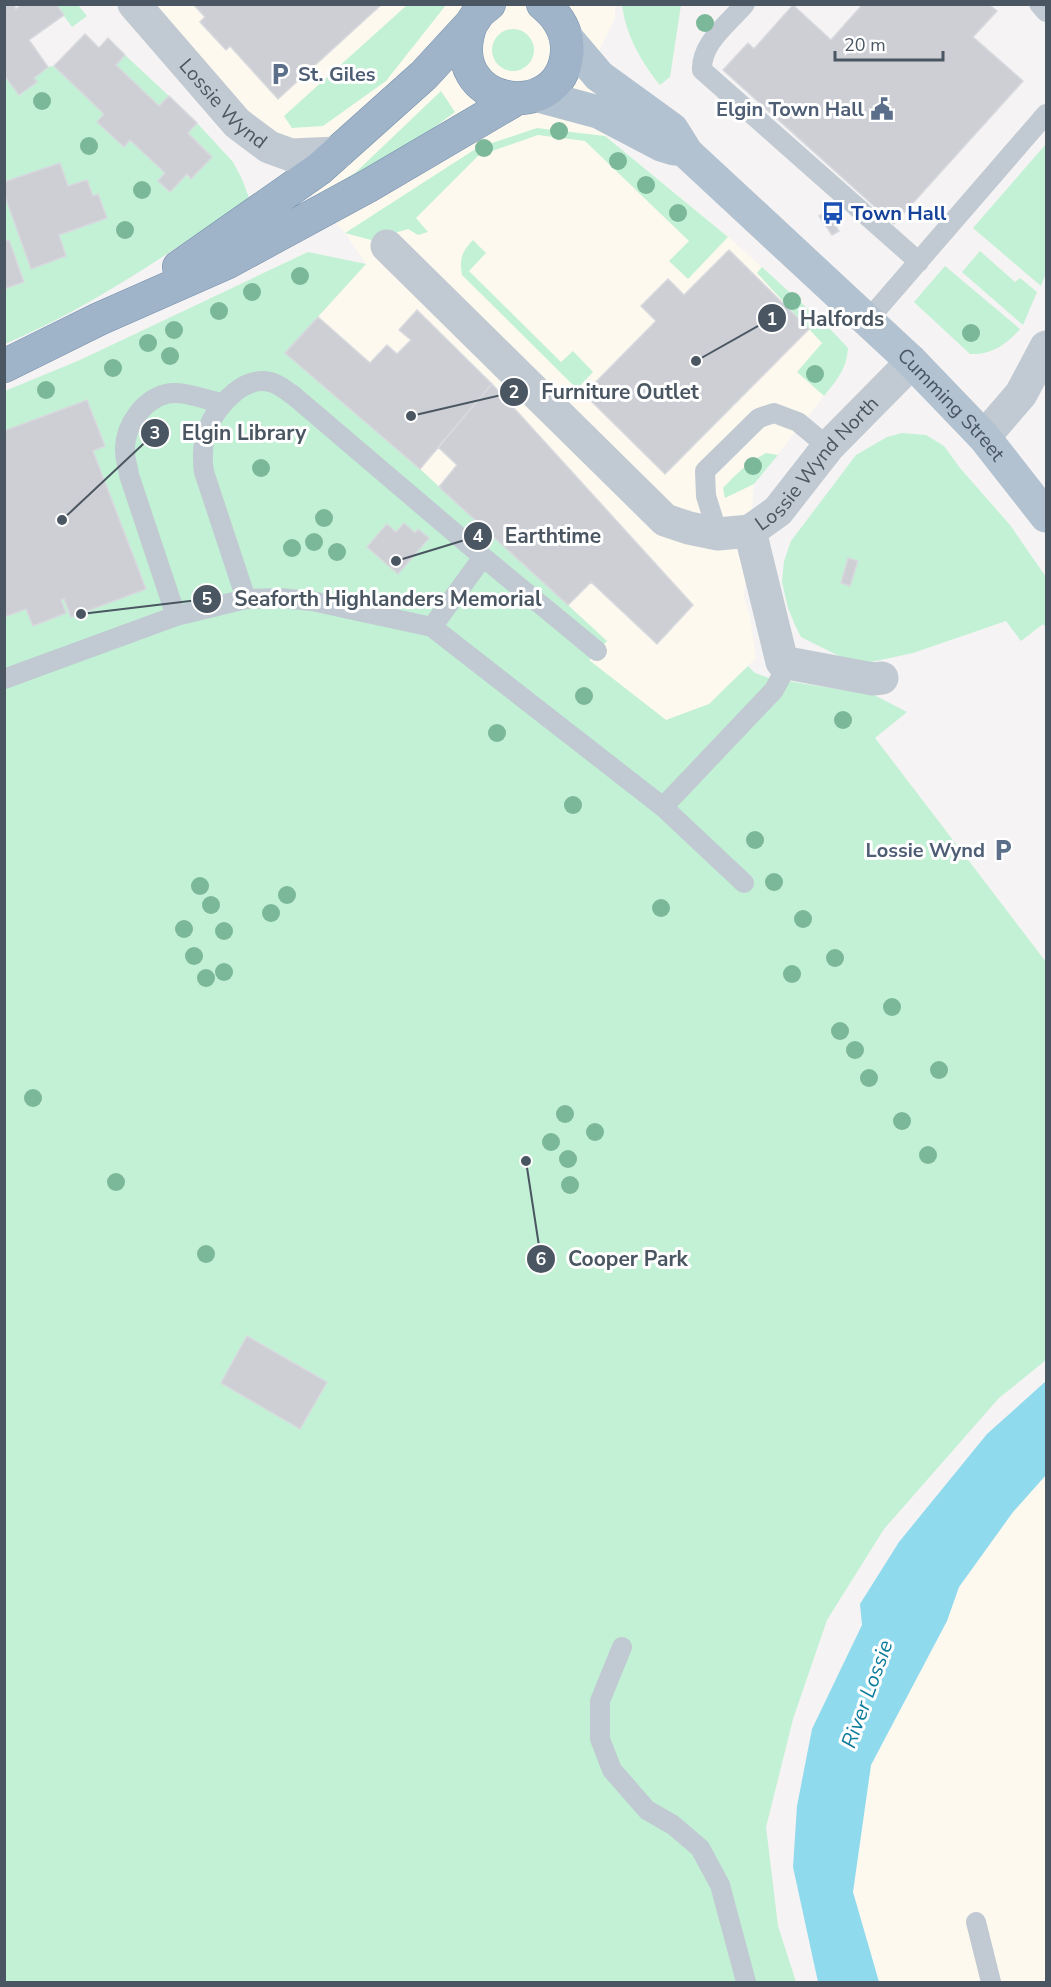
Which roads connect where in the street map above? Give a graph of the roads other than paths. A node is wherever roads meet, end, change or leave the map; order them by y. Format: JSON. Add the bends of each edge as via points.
{"nodes":[{"id":1,"x":134,"y":4,"type":"edge"},
{"id":2,"x":745,"y":4,"type":"edge"},
{"id":3,"x":1039,"y":4,"type":"edge"},
{"id":4,"x":1047,"y":12,"type":"edge"},
{"id":5,"x":480,"y":14,"type":"edge"},
{"id":6,"x":560,"y":18,"type":"edge"},
{"id":7,"x":526,"y":97,"type":"junction"},
{"id":8,"x":1047,"y":114,"type":"edge"},
{"id":9,"x":337,"y":153,"type":"junction"},
{"id":10,"x":687,"y":153,"type":"junction"},
{"id":11,"x":387,"y":246,"type":"dead end"},
{"id":12,"x":919,"y":262,"type":"junction"},
{"id":13,"x":99,"y":319,"type":"junction"},
{"id":14,"x":867,"y":321,"type":"junction"},
{"id":15,"x":1047,"y":348,"type":"edge"},
{"id":16,"x":910,"y":360,"type":"junction"},
{"id":17,"x":4,"y":366,"type":"edge"},
{"id":18,"x":222,"y":403,"type":"junction"},
{"id":19,"x":984,"y":437,"type":"junction"},
{"id":20,"x":828,"y":447,"type":"junction"},
{"id":21,"x":1047,"y":516,"type":"edge"},
{"id":22,"x":750,"y":531,"type":"junction"},
{"id":23,"x":718,"y":534,"type":"junction"},
{"id":24,"x":483,"y":557,"type":"junction"},
{"id":25,"x":246,"y":599,"type":"junction"},
{"id":26,"x":176,"y":616,"type":"junction"},
{"id":27,"x":432,"y":627,"type":"junction"},
{"id":28,"x":597,"y":651,"type":"dead end"},
{"id":29,"x":782,"y":662,"type":"junction"},
{"id":30,"x":882,"y":678,"type":"dead end"},
{"id":31,"x":4,"y":679,"type":"edge"},
{"id":32,"x":663,"y":807,"type":"junction"},
{"id":33,"x":744,"y":883,"type":"dead end"},
{"id":34,"x":622,"y":1647,"type":"dead end"},
{"id":35,"x":976,"y":1922,"type":"dead end"},
{"id":36,"x":746,"y":1983,"type":"edge"},
{"id":37,"x":991,"y":1983,"type":"edge"}],
"edges":[{"from":1,"to":9,"type":"street","name":"Lossie Wynd","via":[[237,123],[268,147],[291,155]]},
{"from":2,"to":12,"type":"lane","via":[[705,49],[702,70]]},
{"from":3,"to":4,"type":"lane"},
{"from":5,"to":7,"type":"highway","via":[[466,38],[468,67],[487,90],[501,97]]},
{"from":5,"to":9,"type":"highway","via":[[424,75]]},
{"from":6,"to":7,"type":"highway","via":[[567,42],[560,74],[549,87]]},
{"from":6,"to":10,"type":"main road","name":"Cumming Street","via":[[599,76],[672,129]]},
{"from":7,"to":10,"type":"main road","name":"Cumming Street","via":[[598,112],[661,145]]},
{"from":7,"to":13,"type":"highway","via":[[226,263]]},
{"from":8,"to":12,"type":"lane"},
{"from":9,"to":13,"type":"highway","via":[[213,244]]},
{"from":10,"to":14,"type":"main road","name":"Cumming Street"},
{"from":11,"to":23,"type":"street","name":"Lossie Wynd North","via":[[665,520]]},
{"from":12,"to":14,"type":"lane"},
{"from":13,"to":17,"type":"highway"},
{"from":14,"to":16,"type":"main road","name":"Cumming Street"},
{"from":15,"to":19,"type":"street","via":[[1021,394]]},
{"from":16,"to":19,"type":"main road","name":"Cumming Street"},
{"from":16,"to":20,"type":"street","name":"Lossie Wynd North"},
{"from":18,"to":24,"type":"lane","via":[[250,383],[276,384]]},
{"from":18,"to":25,"type":"lane","via":[[210,421],[202,460]]},
{"from":18,"to":26,"type":"lane","via":[[166,394],[143,407],[127,437],[129,475]]},
{"from":19,"to":21,"type":"main road","name":"Cumming Street"},
{"from":20,"to":22,"type":"street","name":"Lossie Wynd North","via":[[778,511]]},
{"from":20,"to":23,"type":"lane","via":[[798,422],[774,413],[759,418],[705,471],[706,496]]},
{"from":22,"to":23,"type":"street","name":"Lossie Wynd North"},
{"from":22,"to":29,"type":"street"},
{"from":24,"to":27,"type":"lane"},
{"from":24,"to":28,"type":"lane"},
{"from":25,"to":26,"type":"lane"},
{"from":25,"to":27,"type":"lane","via":[[312,601]]},
{"from":26,"to":31,"type":"lane"},
{"from":27,"to":32,"type":"lane"},
{"from":29,"to":30,"type":"street"},
{"from":29,"to":32,"type":"lane","via":[[781,677],[774,690]]},
{"from":32,"to":33,"type":"lane"},
{"from":34,"to":36,"type":"lane","via":[[600,1701],[600,1739],[612,1770],[647,1810],[673,1825],[699,1848],[720,1885]]},
{"from":35,"to":37,"type":"lane"}]}
